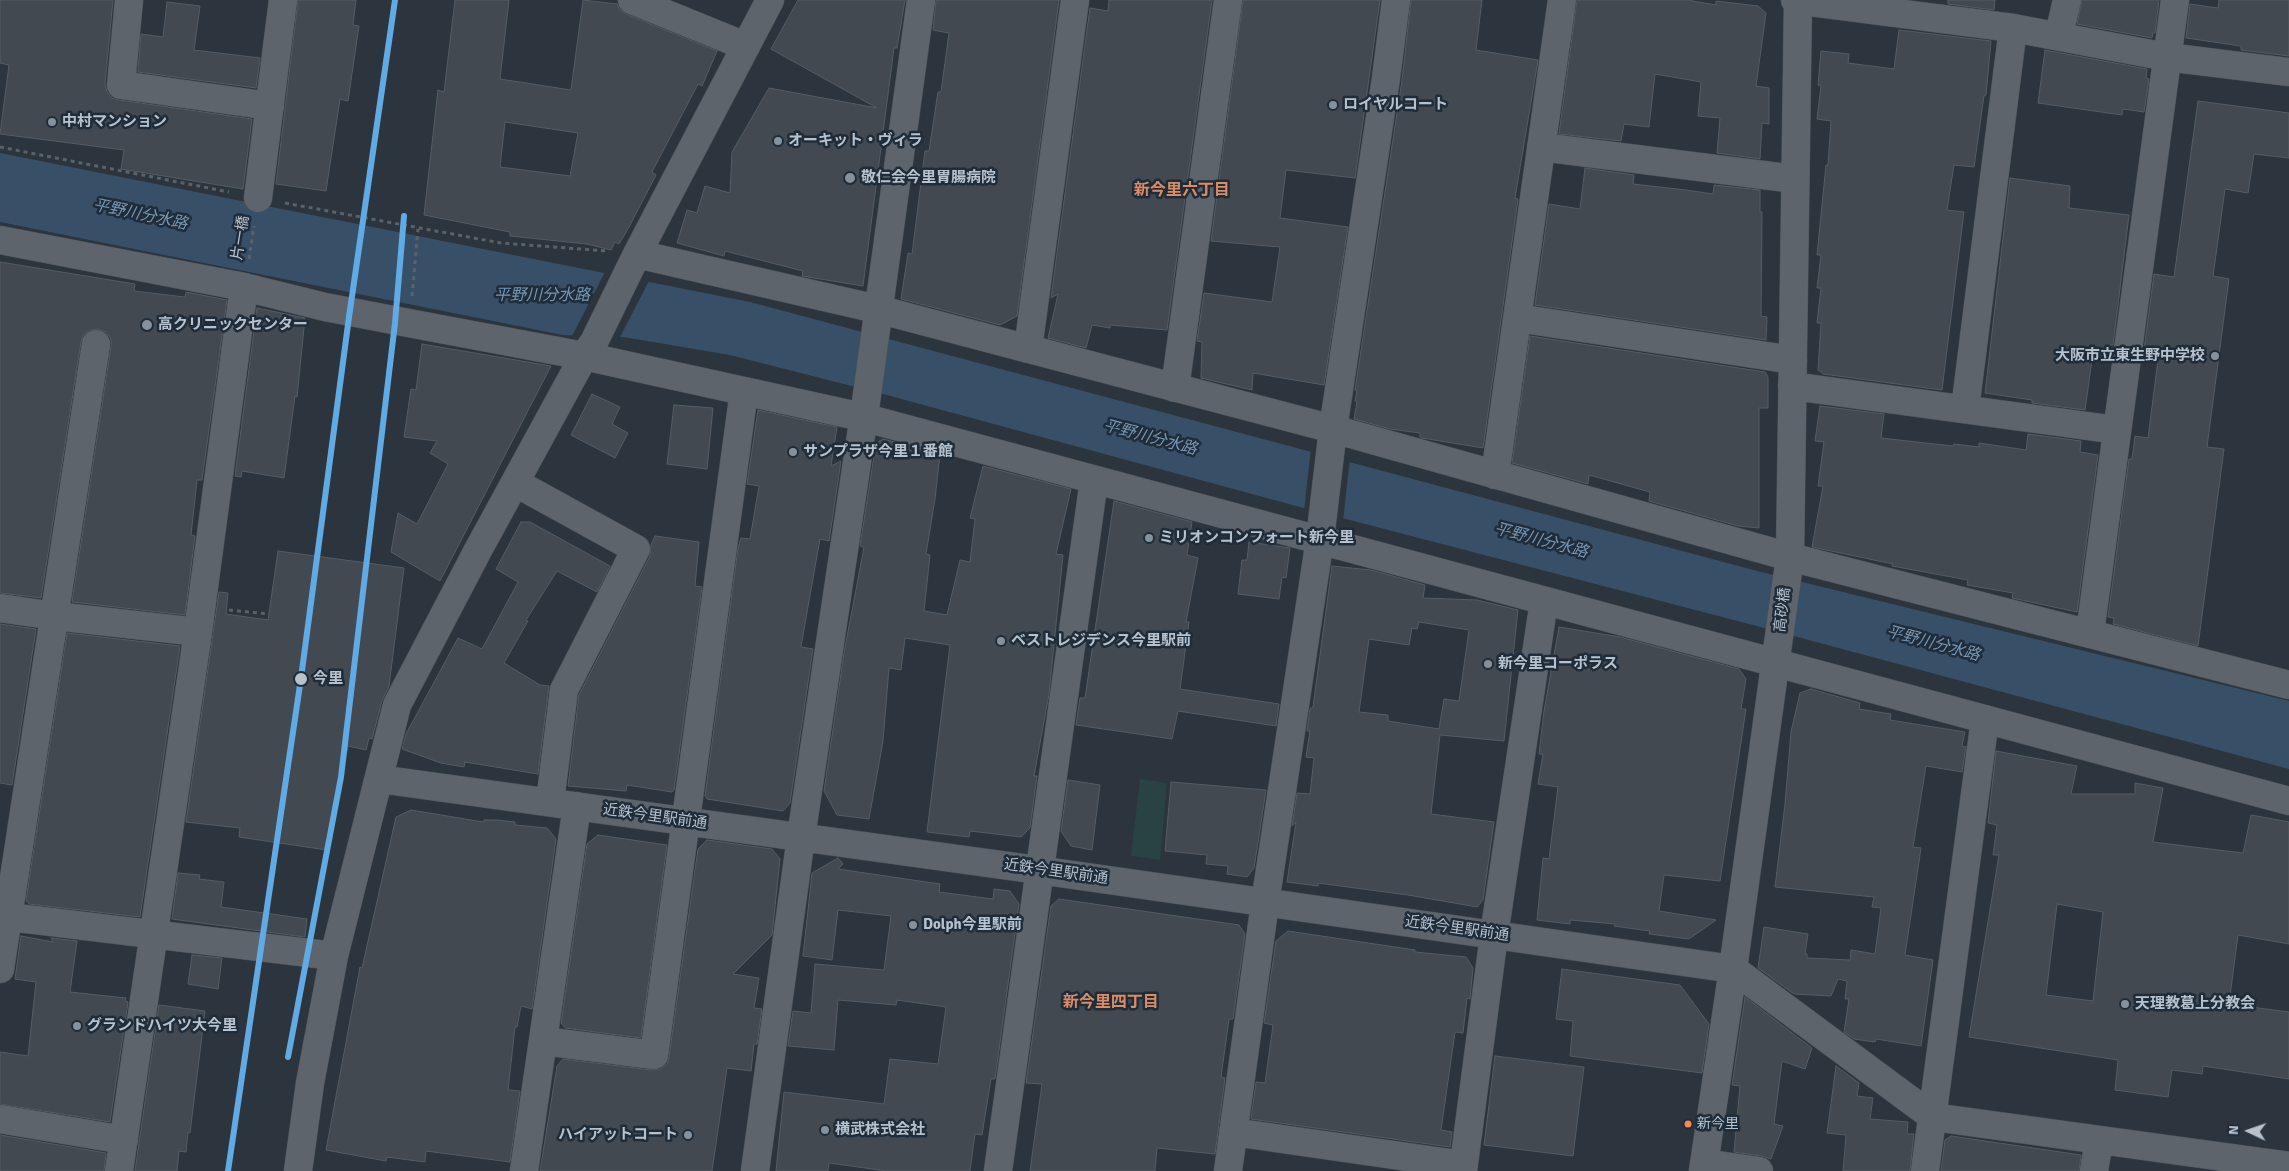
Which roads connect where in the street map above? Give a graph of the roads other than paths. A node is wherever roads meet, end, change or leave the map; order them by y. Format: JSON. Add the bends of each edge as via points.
{"nodes":[{"id":1,"x":129,"y":0,"type":"edge"},
{"id":2,"x":283,"y":0,"type":"edge"},
{"id":3,"x":632,"y":0,"type":"edge"},
{"id":4,"x":770,"y":0,"type":"edge"},
{"id":5,"x":921,"y":0,"type":"edge"},
{"id":6,"x":1075,"y":0,"type":"edge"},
{"id":7,"x":1228,"y":0,"type":"edge"},
{"id":8,"x":1396,"y":0,"type":"edge"},
{"id":9,"x":1562,"y":0,"type":"edge"},
{"id":10,"x":1797,"y":0,"type":"edge"},
{"id":11,"x":2067,"y":0,"type":"edge"},
{"id":12,"x":2175,"y":0,"type":"edge"},
{"id":13,"x":2013,"y":28,"type":"junction"},
{"id":14,"x":2059,"y":35,"type":"junction"},
{"id":15,"x":745,"y":46,"type":"junction"},
{"id":16,"x":2167,"y":57,"type":"junction"},
{"id":17,"x":2289,"y":72,"type":"edge"},
{"id":18,"x":270,"y":106,"type":"junction"},
{"id":19,"x":1541,"y":147,"type":"junction"},
{"id":20,"x":1795,"y":179,"type":"junction"},
{"id":21,"x":257,"y":209,"type":"road end"},
{"id":22,"x":0,"y":240,"type":"edge"},
{"id":23,"x":635,"y":259,"type":"junction"},
{"id":24,"x":244,"y":287,"type":"junction"},
{"id":25,"x":877,"y":313,"type":"junction"},
{"id":26,"x":1517,"y":318,"type":"junction"},
{"id":27,"x":96,"y":344,"type":"dead end"},
{"id":28,"x":589,"y":349,"type":"junction"},
{"id":29,"x":1028,"y":349,"type":"junction"},
{"id":30,"x":1793,"y":373,"type":"junction"},
{"id":31,"x":1175,"y":388,"type":"junction"},
{"id":32,"x":744,"y":391,"type":"junction"},
{"id":33,"x":1964,"y":409,"type":"junction"},
{"id":34,"x":864,"y":410,"type":"junction"},
{"id":35,"x":2117,"y":430,"type":"junction"},
{"id":36,"x":1332,"y":434,"type":"junction"},
{"id":37,"x":1495,"y":475,"type":"junction"},
{"id":38,"x":1094,"y":480,"type":"junction"},
{"id":39,"x":516,"y":484,"type":"junction"},
{"id":40,"x":1321,"y":532,"type":"junction"},
{"id":41,"x":1790,"y":558,"type":"junction"},
{"id":42,"x":1544,"y":601,"type":"junction"},
{"id":43,"x":0,"y":608,"type":"edge"},
{"id":44,"x":55,"y":616,"type":"junction"},
{"id":45,"x":200,"y":620,"type":"junction"},
{"id":46,"x":2090,"y":633,"type":"junction"},
{"id":47,"x":1776,"y":663,"type":"junction"},
{"id":48,"x":2289,"y":685,"type":"edge"},
{"id":49,"x":1985,"y":719,"type":"junction"},
{"id":50,"x":379,"y":779,"type":"junction"},
{"id":51,"x":2289,"y":801,"type":"edge"},
{"id":52,"x":550,"y":802,"type":"junction"},
{"id":53,"x":577,"y":806,"type":"junction"},
{"id":54,"x":686,"y":821,"type":"junction"},
{"id":55,"x":801,"y":837,"type":"junction"},
{"id":56,"x":1038,"y":870,"type":"junction"},
{"id":57,"x":1265,"y":903,"type":"junction"},
{"id":58,"x":4,"y":917,"type":"edge"},
{"id":59,"x":155,"y":934,"type":"junction"},
{"id":60,"x":1494,"y":934,"type":"junction"},
{"id":61,"x":334,"y":956,"type":"junction"},
{"id":62,"x":0,"y":969,"type":"edge"},
{"id":63,"x":1733,"y":969,"type":"junction"},
{"id":64,"x":543,"y":1041,"type":"junction"},
{"id":65,"x":1933,"y":1117,"type":"junction"},
{"id":66,"x":0,"y":1119,"type":"edge"},
{"id":67,"x":1233,"y":1132,"type":"junction"},
{"id":68,"x":124,"y":1140,"type":"junction"},
{"id":69,"x":2099,"y":1140,"type":"junction"},
{"id":70,"x":2260,"y":1166,"type":"edge"},
{"id":71,"x":2289,"y":1166,"type":"edge"},
{"id":72,"x":1703,"y":1167,"type":"edge"},
{"id":73,"x":1464,"y":1168,"type":"edge"},
{"id":74,"x":119,"y":1171,"type":"edge"},
{"id":75,"x":298,"y":1171,"type":"edge"},
{"id":76,"x":524,"y":1171,"type":"edge"},
{"id":77,"x":755,"y":1171,"type":"edge"},
{"id":78,"x":998,"y":1171,"type":"edge"},
{"id":79,"x":1228,"y":1171,"type":"edge"},
{"id":80,"x":1759,"y":1171,"type":"edge"},
{"id":81,"x":1925,"y":1171,"type":"edge"},
{"id":82,"x":2094,"y":1171,"type":"edge"}],
"edges":[{"from":1,"to":18,"type":"street","via":[[121,85]]},
{"from":2,"to":18,"type":"street"},
{"from":3,"to":15,"type":"street"},
{"from":4,"to":15,"type":"street"},
{"from":5,"to":25,"type":"street"},
{"from":6,"to":29,"type":"street"},
{"from":7,"to":31,"type":"street"},
{"from":8,"to":36,"type":"street"},
{"from":9,"to":19,"type":"street"},
{"from":10,"to":13,"type":"street"},
{"from":10,"to":20,"type":"street","name":"高砂橋"},
{"from":11,"to":14,"type":"street"},
{"from":12,"to":16,"type":"street"},
{"from":13,"to":14,"type":"street"},
{"from":13,"to":33,"type":"street"},
{"from":14,"to":16,"type":"street"},
{"from":15,"to":23,"type":"street"},
{"from":16,"to":17,"type":"street"},
{"from":16,"to":35,"type":"street"},
{"from":18,"to":21,"type":"street"},
{"from":19,"to":20,"type":"street"},
{"from":19,"to":26,"type":"street"},
{"from":20,"to":30,"type":"street","name":"高砂橋"},
{"from":22,"to":24,"type":"street"},
{"from":23,"to":25,"type":"street"},
{"from":23,"to":28,"type":"street"},
{"from":24,"to":28,"type":"street","via":[[353,312]]},
{"from":24,"to":45,"type":"street"},
{"from":25,"to":29,"type":"street"},
{"from":25,"to":34,"type":"street"},
{"from":26,"to":30,"type":"street"},
{"from":26,"to":37,"type":"street"},
{"from":27,"to":44,"type":"street"},
{"from":28,"to":32,"type":"street"},
{"from":28,"to":39,"type":"street"},
{"from":29,"to":31,"type":"street"},
{"from":30,"to":33,"type":"street"},
{"from":30,"to":41,"type":"street","name":"高砂橋"},
{"from":31,"to":36,"type":"street"},
{"from":32,"to":34,"type":"street"},
{"from":32,"to":54,"type":"street"},
{"from":33,"to":35,"type":"street"},
{"from":34,"to":38,"type":"street"},
{"from":34,"to":55,"type":"street"},
{"from":35,"to":46,"type":"street"},
{"from":36,"to":37,"type":"street"},
{"from":36,"to":40,"type":"street"},
{"from":37,"to":41,"type":"street"},
{"from":38,"to":40,"type":"street"},
{"from":38,"to":56,"type":"street"},
{"from":39,"to":50,"type":"street","via":[[397,705]]},
{"from":39,"to":52,"type":"street","via":[[636,549],[564,690]]},
{"from":40,"to":42,"type":"street"},
{"from":40,"to":57,"type":"street"},
{"from":41,"to":46,"type":"street"},
{"from":41,"to":47,"type":"street","name":"高砂橋"},
{"from":42,"to":47,"type":"street"},
{"from":42,"to":60,"type":"street"},
{"from":43,"to":44,"type":"street"},
{"from":44,"to":45,"type":"street"},
{"from":44,"to":58,"type":"street"},
{"from":45,"to":59,"type":"street"},
{"from":46,"to":48,"type":"street"},
{"from":47,"to":49,"type":"street"},
{"from":47,"to":63,"type":"street","name":"高砂橋"},
{"from":49,"to":51,"type":"street"},
{"from":49,"to":65,"type":"street"},
{"from":50,"to":52,"type":"street","name":"近鉄今里駅前通"},
{"from":50,"to":61,"type":"street"},
{"from":52,"to":53,"type":"street","name":"近鉄今里駅前通"},
{"from":53,"to":54,"type":"street","name":"近鉄今里駅前通"},
{"from":53,"to":64,"type":"street"},
{"from":54,"to":55,"type":"street","name":"近鉄今里駅前通"},
{"from":54,"to":64,"type":"street","via":[[654,1055]]},
{"from":55,"to":56,"type":"street","name":"近鉄今里駅前通"},
{"from":55,"to":77,"type":"street"},
{"from":56,"to":57,"type":"street","name":"近鉄今里駅前通"},
{"from":56,"to":78,"type":"street"},
{"from":57,"to":60,"type":"street","name":"近鉄今里駅前通"},
{"from":57,"to":67,"type":"street"},
{"from":58,"to":59,"type":"street"},
{"from":58,"to":62,"type":"street"},
{"from":59,"to":61,"type":"street"},
{"from":59,"to":68,"type":"street"},
{"from":60,"to":63,"type":"street","name":"近鉄今里駅前通"},
{"from":60,"to":73,"type":"street"},
{"from":61,"to":75,"type":"street","via":[[310,1083]]},
{"from":63,"to":65,"type":"street"},
{"from":63,"to":72,"type":"street","name":"高砂橋"},
{"from":64,"to":76,"type":"street"},
{"from":65,"to":69,"type":"street"},
{"from":65,"to":81,"type":"street"},
{"from":66,"to":68,"type":"street"},
{"from":67,"to":73,"type":"street"},
{"from":67,"to":79,"type":"street"},
{"from":68,"to":74,"type":"street"},
{"from":69,"to":70,"type":"street"},
{"from":69,"to":82,"type":"street"},
{"from":70,"to":71,"type":"street"},
{"from":72,"to":80,"type":"street"}]}
